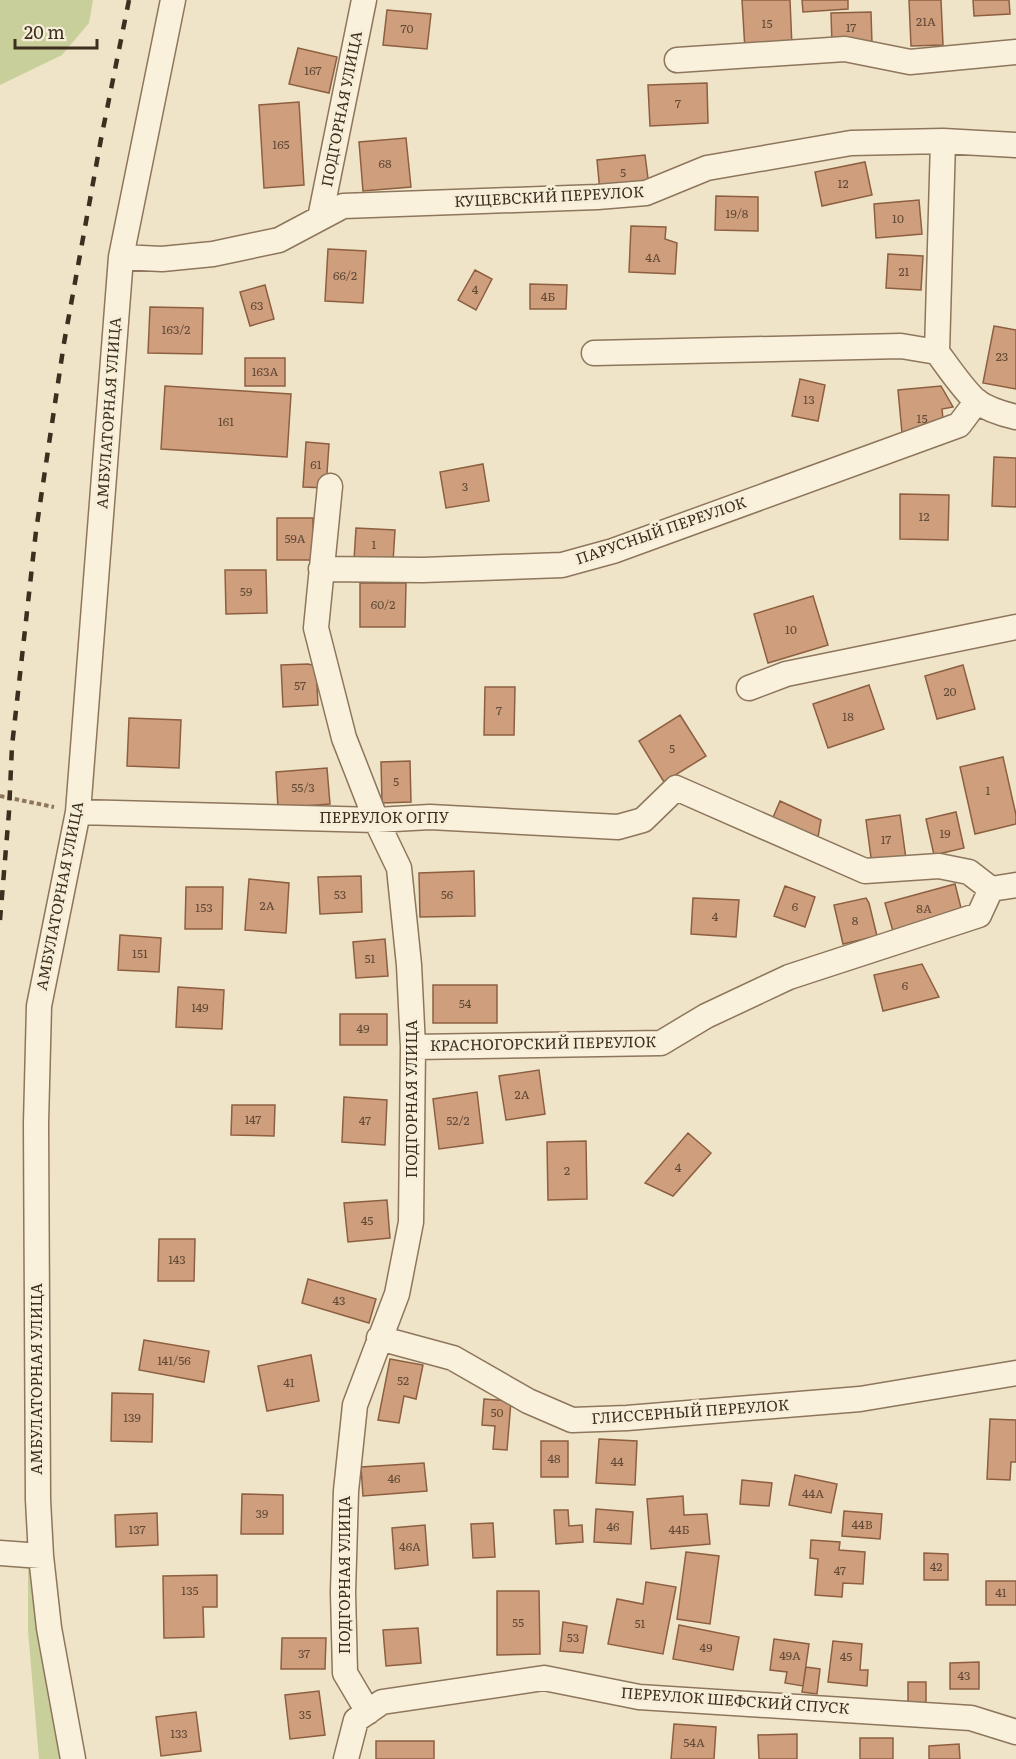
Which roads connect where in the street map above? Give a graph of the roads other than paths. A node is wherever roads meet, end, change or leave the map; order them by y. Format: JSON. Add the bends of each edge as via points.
{"nodes":[{"id":1,"x":173,"y":0,"type":"edge"},
{"id":2,"x":364,"y":0,"type":"edge"},
{"id":3,"x":1016,"y":52,"type":"edge"},
{"id":4,"x":677,"y":60,"type":"dead end"},
{"id":5,"x":943,"y":141,"type":"junction"},
{"id":6,"x":1016,"y":145,"type":"edge"},
{"id":7,"x":320,"y":218,"type":"junction"},
{"id":8,"x":121,"y":257,"type":"junction"},
{"id":9,"x":937,"y":352,"type":"junction"},
{"id":10,"x":594,"y":353,"type":"dead end"},
{"id":11,"x":977,"y":401,"type":"junction"},
{"id":12,"x":1016,"y":417,"type":"edge"},
{"id":13,"x":330,"y":486,"type":"dead end"},
{"id":14,"x":321,"y":569,"type":"junction"},
{"id":15,"x":1016,"y":627,"type":"edge"},
{"id":16,"x":749,"y":688,"type":"dead end"},
{"id":17,"x":78,"y":812,"type":"junction"},
{"id":18,"x":376,"y":820,"type":"junction"},
{"id":19,"x":1016,"y":885,"type":"edge"},
{"id":20,"x":992,"y":889,"type":"junction"},
{"id":21,"x":413,"y":1047,"type":"junction"},
{"id":22,"x":380,"y":1338,"type":"junction"},
{"id":23,"x":1016,"y":1373,"type":"edge"},
{"id":24,"x":0,"y":1553,"type":"edge"},
{"id":25,"x":41,"y":1556,"type":"junction"},
{"id":26,"x":368,"y":1712,"type":"junction"},
{"id":27,"x":1016,"y":1732,"type":"edge"},
{"id":28,"x":73,"y":1759,"type":"edge"},
{"id":29,"x":346,"y":1759,"type":"edge"}],
"edges":[{"from":1,"to":8,"type":"street","name":"АМБУЛАТОРНАЯ УЛИЦА"},
{"from":2,"to":7,"type":"street","name":"ПОДГОРНАЯ УЛИЦА"},
{"from":3,"to":4,"type":"street","via":[[910,62],[845,49]]},
{"from":5,"to":6,"type":"street","name":"КУЩЕВСКИЙ ПЕРЕУЛОК"},
{"from":5,"to":7,"type":"street","name":"КУЩЕВСКИЙ ПЕРЕУЛОК","via":[[851,143],[706,168],[646,193],[343,206]]},
{"from":5,"to":9,"type":"street"},
{"from":7,"to":8,"type":"street","name":"КУЩЕВСКИЙ ПЕРЕУЛОК","via":[[279,240],[213,254],[162,259]]},
{"from":8,"to":17,"type":"street","name":"АМБУЛАТОРНАЯ УЛИЦА"},
{"from":9,"to":10,"type":"street","via":[[901,346]]},
{"from":9,"to":11,"type":"street"},
{"from":11,"to":12,"type":"street"},
{"from":11,"to":14,"type":"street","name":"ПАРУСНЫЙ ПЕРЕУЛОК","via":[[959,426],[562,565]]},
{"from":13,"to":14,"type":"street","name":"ПОДГОРНАЯ УЛИЦА"},
{"from":14,"to":18,"type":"street","name":"ПОДГОРНАЯ УЛИЦА","via":[[316,628],[345,738]]},
{"from":15,"to":16,"type":"street","via":[[786,674]]},
{"from":17,"to":18,"type":"street","name":"ПЕРЕУЛОК ОГПУ"},
{"from":17,"to":25,"type":"street","name":"АМБУЛАТОРНАЯ УЛИЦА","via":[[39,1006],[36,1123]]},
{"from":18,"to":20,"type":"street","name":"ПЕРЕУЛОК ОГПУ","via":[[430,817],[618,827],[643,820],[676,788],[865,871],[939,866],[969,872]]},
{"from":18,"to":21,"type":"street","name":"ПОДГОРНАЯ УЛИЦА","via":[[399,868],[410,965]]},
{"from":19,"to":20,"type":"street"},
{"from":20,"to":21,"type":"street","name":"КРАСНОГОРСКИЙ ПЕРЕУЛОК","via":[[979,915],[789,976],[706,1016],[661,1043]]},
{"from":21,"to":22,"type":"street","name":"ПОДГОРНАЯ УЛИЦА","via":[[411,1222],[397,1294]]},
{"from":22,"to":23,"type":"street","name":"ГЛИССЕРНЫЙ ПЕРЕУЛОК","via":[[453,1358],[528,1401],[572,1420],[860,1399]]},
{"from":22,"to":26,"type":"street","name":"ПОДГОРНАЯ УЛИЦА","via":[[355,1406],[346,1491],[342,1592],[345,1672]]},
{"from":24,"to":25,"type":"street"},
{"from":25,"to":28,"type":"street","name":"АМБУЛАТОРНАЯ УЛИЦА","via":[[49,1628]]},
{"from":26,"to":27,"type":"street","name":"ПЕРЕУЛОК ШЕФСКИЙ СПУСК","via":[[382,1702],[544,1678],[639,1697],[971,1718]]},
{"from":26,"to":29,"type":"street","via":[[356,1720]]}]}
